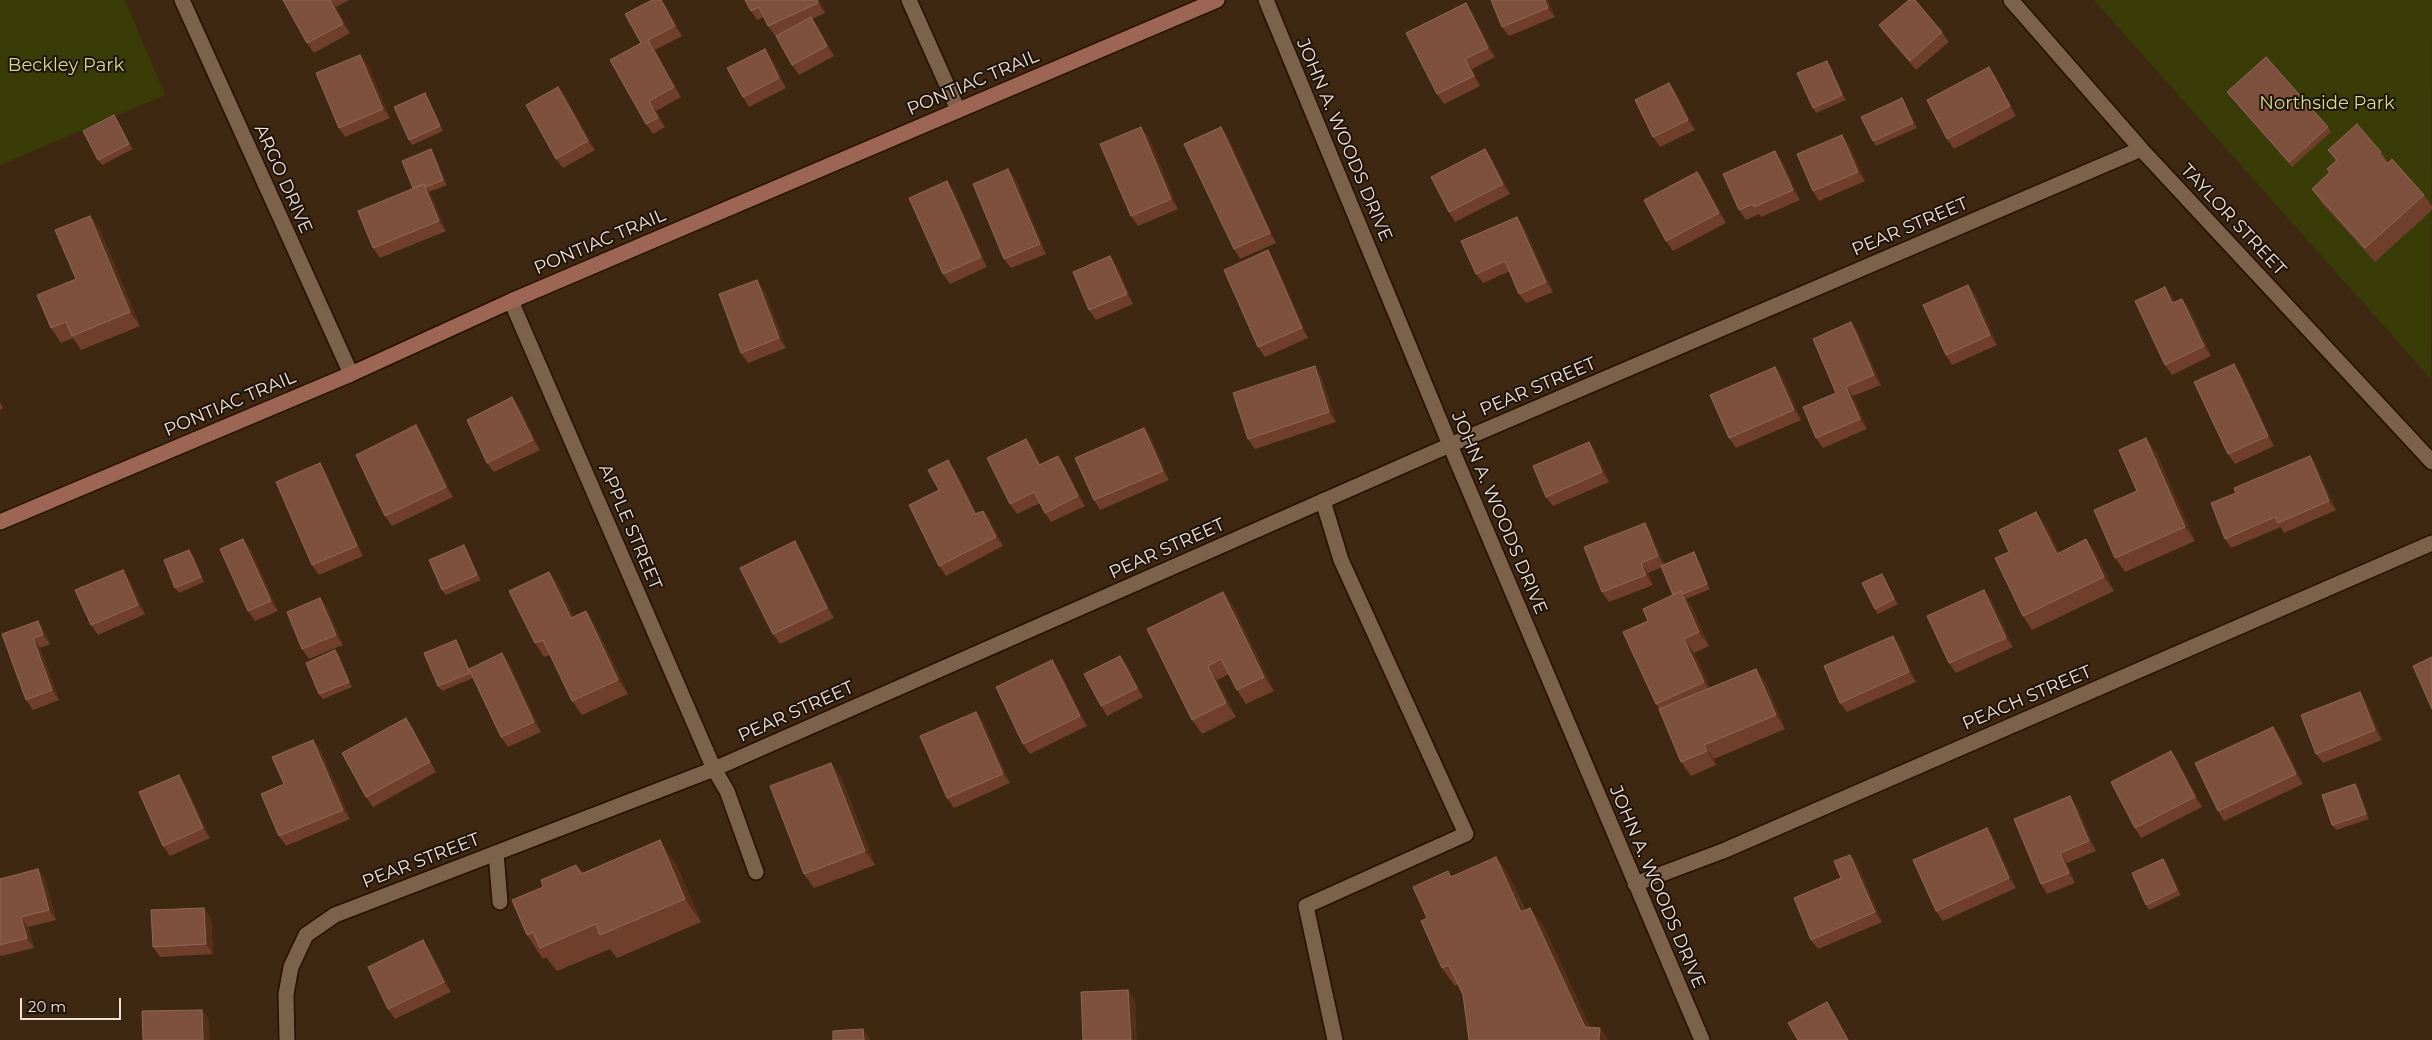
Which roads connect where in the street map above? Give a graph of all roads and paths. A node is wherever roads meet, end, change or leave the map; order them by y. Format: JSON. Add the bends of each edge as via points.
{"nodes":[{"id":1,"x":182,"y":0,"type":"edge"},
{"id":2,"x":908,"y":0,"type":"edge"},
{"id":3,"x":1217,"y":0,"type":"edge"},
{"id":4,"x":1266,"y":0,"type":"edge"},
{"id":5,"x":2011,"y":0,"type":"edge"},
{"id":6,"x":958,"y":110,"type":"junction"},
{"id":7,"x":2141,"y":149,"type":"junction"},
{"id":8,"x":511,"y":300,"type":"junction"},
{"id":9,"x":351,"y":374,"type":"junction"},
{"id":10,"x":1450,"y":445,"type":"junction"},
{"id":11,"x":2432,"y":462,"type":"edge"},
{"id":12,"x":1323,"y":501,"type":"junction"},
{"id":13,"x":0,"y":522,"type":"edge"},
{"id":14,"x":2432,"y":543,"type":"edge"},
{"id":15,"x":714,"y":769,"type":"junction"},
{"id":16,"x":496,"y":853,"type":"junction"},
{"id":17,"x":756,"y":872,"type":"dead end"},
{"id":18,"x":1635,"y":884,"type":"junction"},
{"id":19,"x":500,"y":902,"type":"dead end"},
{"id":20,"x":287,"y":1040,"type":"edge"},
{"id":21,"x":1335,"y":1040,"type":"edge"},
{"id":22,"x":1702,"y":1040,"type":"edge"}],
"edges":[{"from":1,"to":9,"type":"street","name":"ARGO DRIVE"},
{"from":2,"to":6,"type":"street"},
{"from":3,"to":6,"type":"main road","name":"PONTIAC TRAIL"},
{"from":4,"to":10,"type":"street","name":"JOHN A. WOODS DRIVE"},
{"from":5,"to":7,"type":"street","name":"TAYLOR STREET"},
{"from":6,"to":8,"type":"main road","name":"PONTIAC TRAIL"},
{"from":7,"to":10,"type":"street","name":"PEAR STREET"},
{"from":7,"to":11,"type":"street","name":"TAYLOR STREET"},
{"from":8,"to":9,"type":"main road","name":"PONTIAC TRAIL"},
{"from":8,"to":15,"type":"street","name":"APPLE STREET"},
{"from":9,"to":13,"type":"main road","name":"PONTIAC TRAIL"},
{"from":10,"to":12,"type":"street","name":"PEAR STREET"},
{"from":10,"to":18,"type":"street","name":"JOHN A. WOODS DRIVE"},
{"from":12,"to":15,"type":"street","name":"PEAR STREET"},
{"from":12,"to":21,"type":"street","via":[[1341,560],[1466,834],[1306,906]]},
{"from":14,"to":18,"type":"street","name":"PEACH STREET","via":[[1723,851]]},
{"from":15,"to":16,"type":"street","name":"PEAR STREET"},
{"from":15,"to":17,"type":"street","name":"APPLE STREET","via":[[727,791]]},
{"from":16,"to":19,"type":"street"},
{"from":16,"to":20,"type":"street","name":"PEAR STREET","via":[[335,915],[306,935],[291,968],[286,994]]},
{"from":18,"to":22,"type":"street","name":"JOHN A. WOODS DRIVE"}]}
